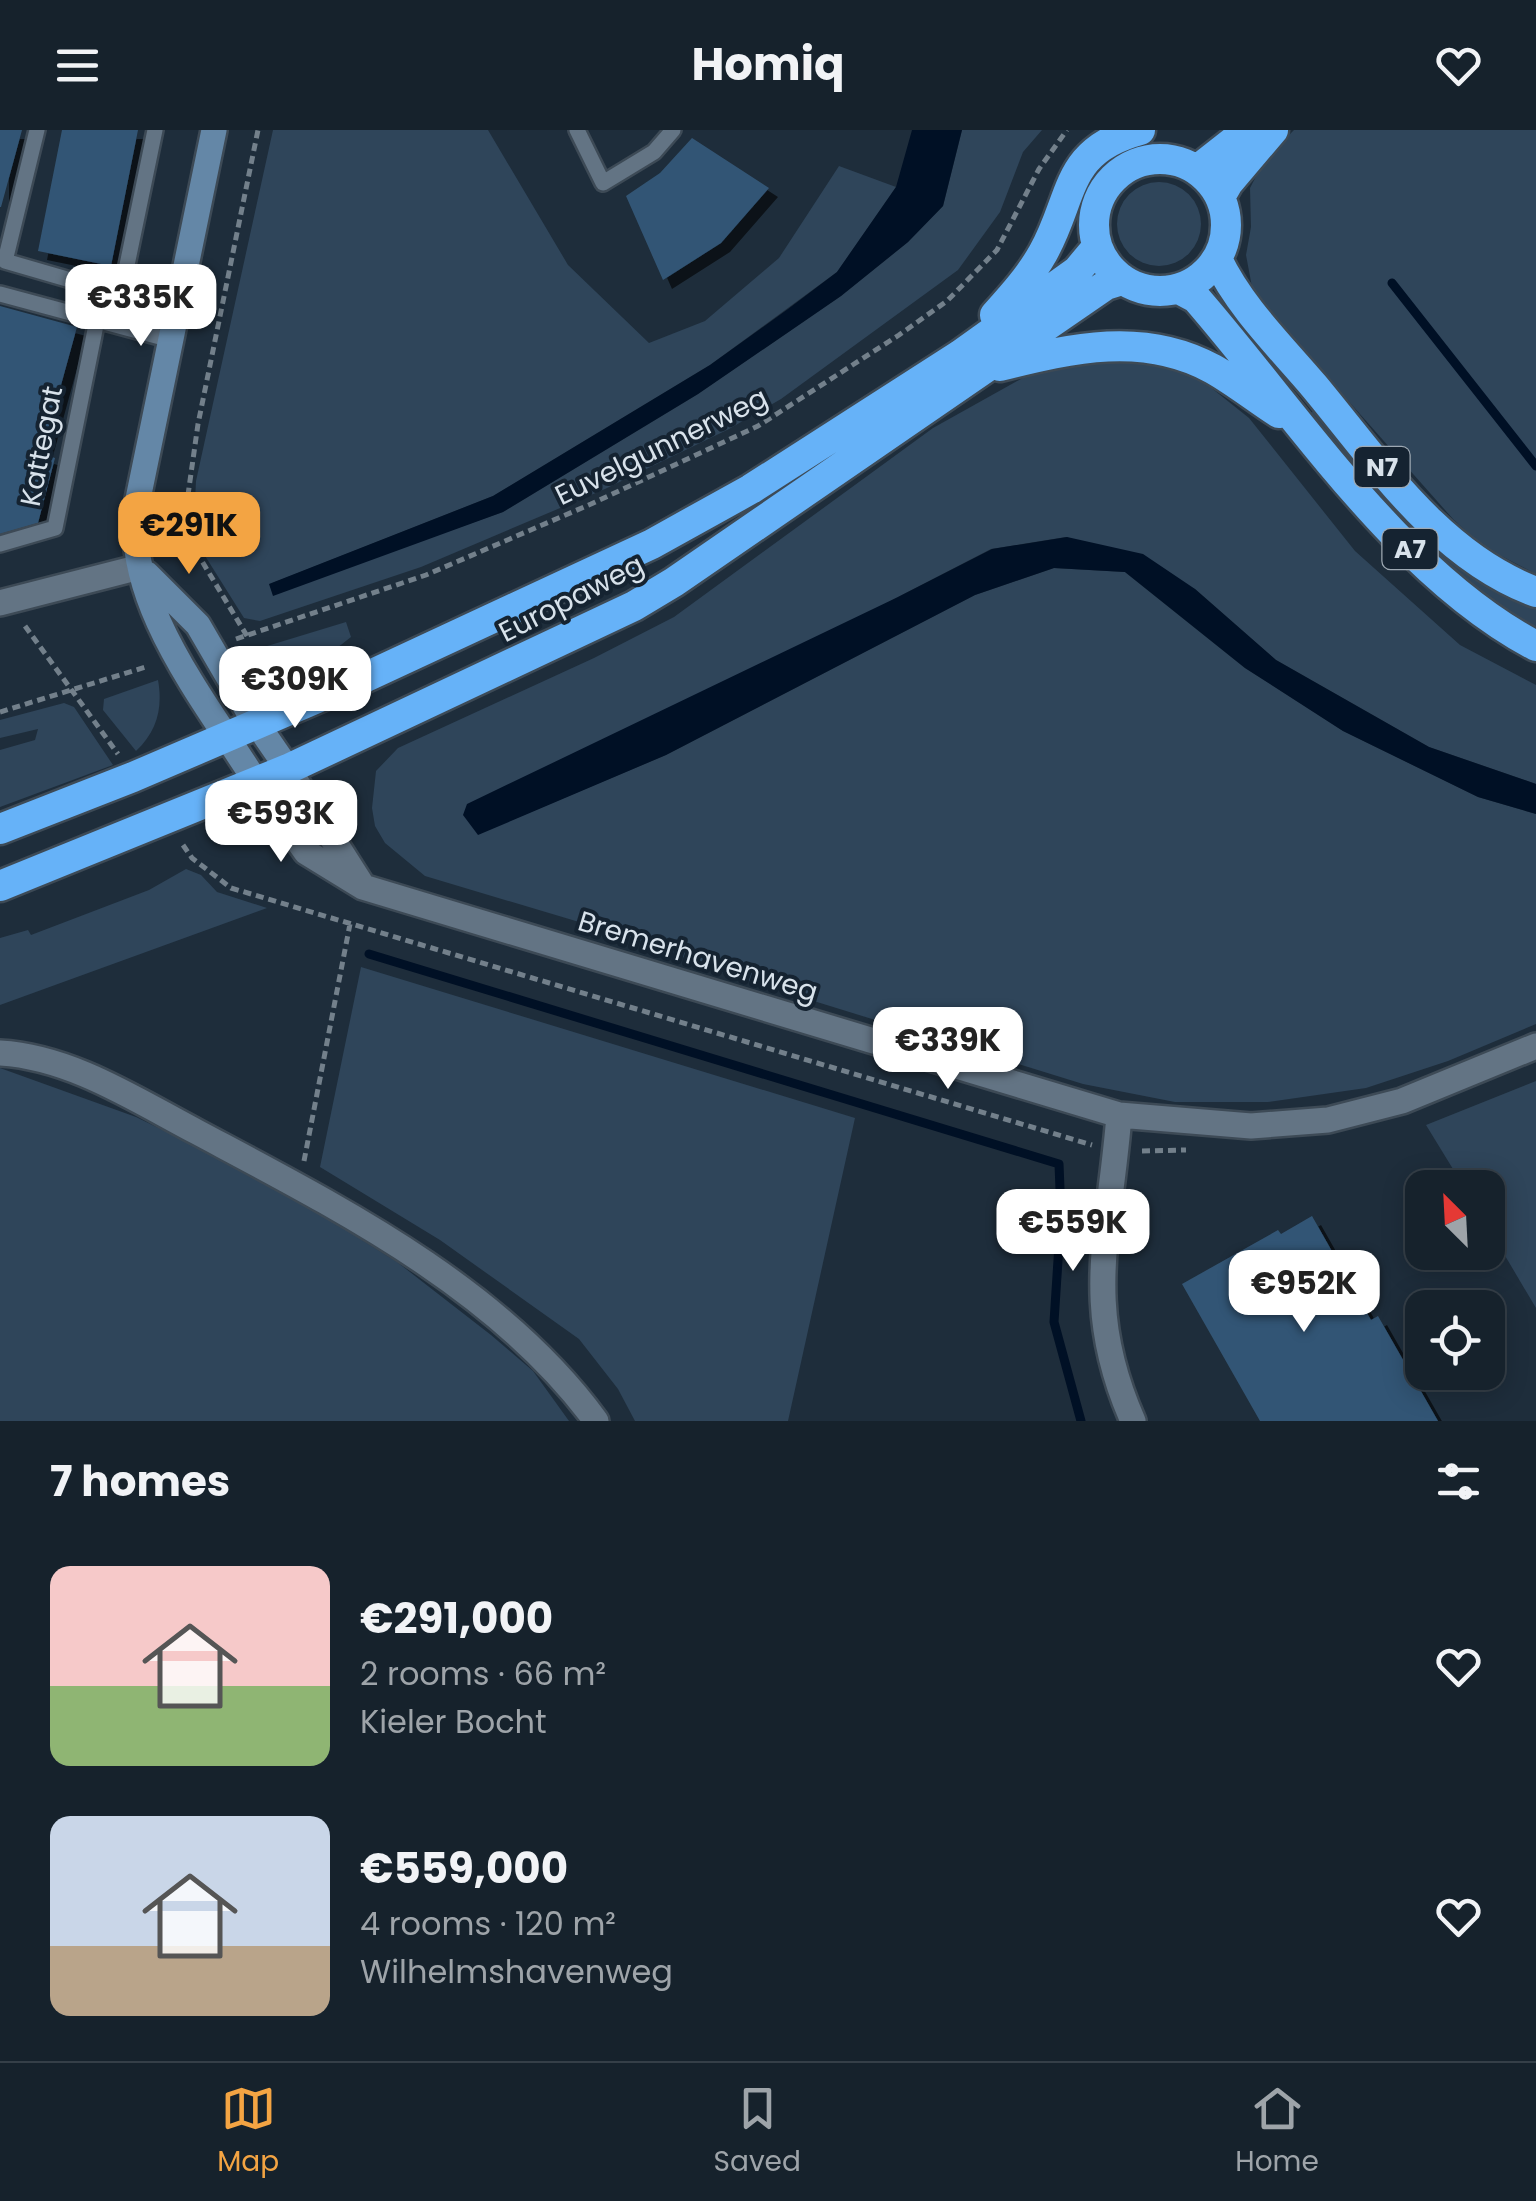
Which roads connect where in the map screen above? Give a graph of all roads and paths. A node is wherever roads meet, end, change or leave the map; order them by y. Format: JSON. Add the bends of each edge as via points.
{"nodes":[{"id":1,"x":38,"y":130,"type":"edge"},
{"id":2,"x":155,"y":130,"type":"edge"},
{"id":3,"x":214,"y":130,"type":"edge"},
{"id":4,"x":258,"y":130,"type":"edge"},
{"id":5,"x":577,"y":130,"type":"edge"},
{"id":6,"x":672,"y":130,"type":"edge"},
{"id":7,"x":1067,"y":130,"type":"edge"},
{"id":8,"x":1140,"y":130,"type":"edge"},
{"id":9,"x":1248,"y":130,"type":"edge"},
{"id":10,"x":1273,"y":130,"type":"edge"},
{"id":11,"x":1197,"y":170,"type":"junction"},
{"id":12,"x":1220,"y":198,"type":"junction"},
{"id":13,"x":1097,"y":247,"type":"junction"},
{"id":14,"x":1217,"y":258,"type":"junction"},
{"id":15,"x":1122,"y":280,"type":"junction"},
{"id":16,"x":1179,"y":289,"type":"junction"},
{"id":17,"x":0,"y":294,"type":"edge"},
{"id":18,"x":122,"y":294,"type":"junction"},
{"id":19,"x":177,"y":311,"type":"junction"},
{"id":20,"x":97,"y":320,"type":"junction"},
{"id":21,"x":171,"y":340,"type":"junction"},
{"id":22,"x":968,"y":363,"type":"junction"},
{"id":23,"x":1304,"y":430,"type":"junction"},
{"id":24,"x":0,"y":544,"type":"edge"},
{"id":25,"x":140,"y":567,"type":"junction"},
{"id":26,"x":1536,"y":592,"type":"edge"},
{"id":27,"x":7,"y":601,"type":"edge"},
{"id":28,"x":345,"y":604,"type":"dead end"},
{"id":29,"x":247,"y":636,"type":"dead end"},
{"id":30,"x":1536,"y":646,"type":"edge"},
{"id":31,"x":72,"y":689,"type":"junction"},
{"id":32,"x":0,"y":712,"type":"edge"},
{"id":33,"x":257,"y":725,"type":"junction"},
{"id":34,"x":228,"y":737,"type":"junction"},
{"id":35,"x":288,"y":768,"type":"junction"},
{"id":36,"x":133,"y":777,"type":"junction"},
{"id":37,"x":256,"y":782,"type":"junction"},
{"id":38,"x":165,"y":819,"type":"junction"},
{"id":39,"x":0,"y":829,"type":"edge"},
{"id":40,"x":207,"y":871,"type":"dead end"},
{"id":41,"x":0,"y":886,"type":"edge"},
{"id":42,"x":363,"y":886,"type":"junction"},
{"id":43,"x":350,"y":924,"type":"dead end"},
{"id":44,"x":1536,"y":1046,"type":"edge"},
{"id":45,"x":0,"y":1053,"type":"edge"},
{"id":46,"x":1120,"y":1114,"type":"junction"},
{"id":47,"x":298,"y":1186,"type":"junction"},
{"id":48,"x":596,"y":1421,"type":"edge"},
{"id":49,"x":1133,"y":1421,"type":"edge"}],
"edges":[{"from":1,"to":18,"type":"lane","via":[[5,261]]},
{"from":2,"to":18,"type":"lane"},
{"from":3,"to":19,"type":"street"},
{"from":4,"to":29,"type":"path","via":[[186,510],[194,548]]},
{"from":5,"to":6,"type":"lane","via":[[604,182],[654,152]]},
{"from":7,"to":28,"type":"path","name":"Euvelgunnerweg","via":[[998,250],[947,301],[899,336],[758,426],[591,504]]},
{"from":8,"to":22,"type":"highway","via":[[1086,160],[1030,275]]},
{"from":9,"to":11,"type":"highway"},
{"from":10,"to":12,"type":"highway"},
{"from":11,"to":12,"type":"highway"},
{"from":11,"to":13,"type":"highway","via":[[1158,159],[1119,172],[1096,206]]},
{"from":12,"to":14,"type":"highway","via":[[1226,222]]},
{"from":13,"to":15,"type":"highway"},
{"from":13,"to":22,"type":"highway","name":"Europaweg","via":[[1077,272]]},
{"from":14,"to":16,"type":"highway"},
{"from":14,"to":26,"type":"highway","number":"N7","via":[[1252,313],[1427,520],[1488,570]]},
{"from":15,"to":16,"type":"highway","via":[[1150,291]]},
{"from":15,"to":22,"type":"highway","name":"Europaweg"},
{"from":16,"to":23,"type":"highway","number":"A7","via":[[1196,298]]},
{"from":17,"to":20,"type":"lane"},
{"from":18,"to":19,"type":"lane"},
{"from":19,"to":21,"type":"street"},
{"from":20,"to":21,"type":"lane"},
{"from":20,"to":24,"type":"lane","name":"Kattegat","via":[[55,528]]},
{"from":21,"to":25,"type":"street","via":[[135,516]]},
{"from":22,"to":23,"type":"highway","number":"A7","via":[[1090,346],[1161,349],[1213,369]]},
{"from":22,"to":33,"type":"highway","name":"Europaweg","via":[[652,544]]},
{"from":22,"to":35,"type":"highway","name":"Europaweg","via":[[634,606]]},
{"from":23,"to":30,"type":"highway","number":"A7","via":[[1428,568],[1508,632]]},
{"from":25,"to":27,"type":"street"},
{"from":25,"to":33,"type":"street","via":[[198,626]]},
{"from":25,"to":34,"type":"street","via":[[167,641]]},
{"from":27,"to":31,"type":"path"},
{"from":31,"to":32,"type":"path"},
{"from":31,"to":36,"type":"path"},
{"from":33,"to":34,"type":"highway","name":"Europaweg"},
{"from":33,"to":35,"type":"street"},
{"from":34,"to":36,"type":"highway","name":"Europaweg"},
{"from":34,"to":37,"type":"street"},
{"from":35,"to":37,"type":"highway","name":"Europaweg"},
{"from":35,"to":42,"type":"street"},
{"from":36,"to":39,"type":"highway","name":"Europaweg"},
{"from":37,"to":38,"type":"highway","name":"Europaweg"},
{"from":37,"to":42,"type":"street","name":"Bremerhavenweg","via":[[306,852]]},
{"from":38,"to":40,"type":"path"},
{"from":38,"to":41,"type":"highway","name":"Europaweg"},
{"from":42,"to":46,"type":"street","name":"Bremerhavenweg"},
{"from":43,"to":47,"type":"path"},
{"from":44,"to":46,"type":"street","name":"Bremerhavenweg","via":[[1402,1101],[1328,1120],[1251,1126]]},
{"from":45,"to":47,"type":"street","via":[[37,1058],[108,1085]]},
{"from":46,"to":49,"type":"street","via":[[1103,1238],[1102,1305],[1114,1370]]},
{"from":47,"to":48,"type":"street","via":[[465,1294],[554,1370]]}]}
